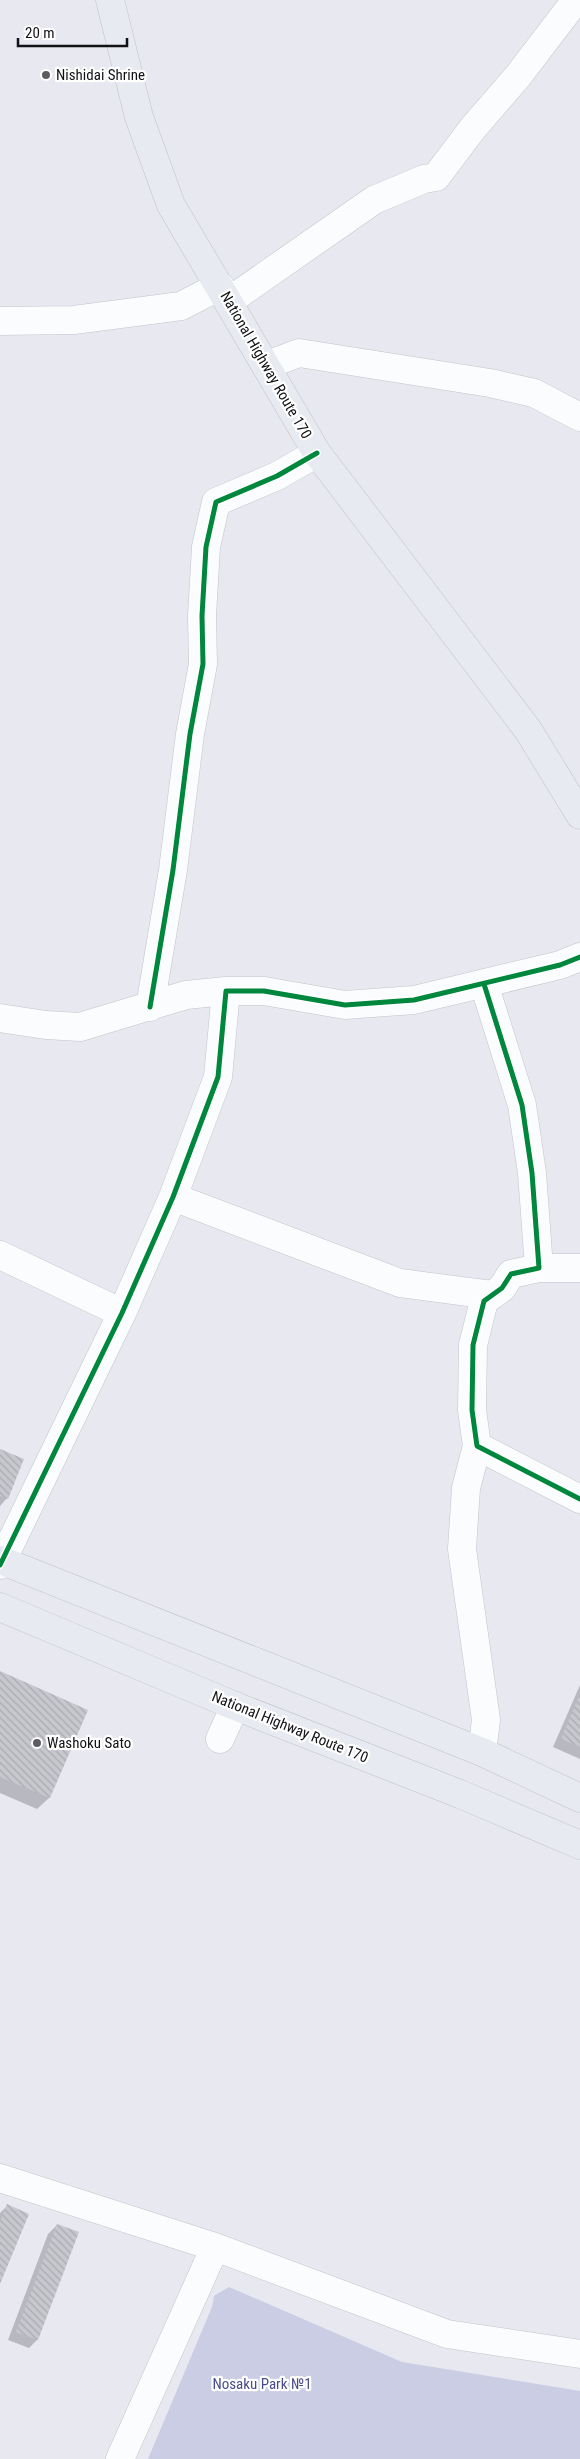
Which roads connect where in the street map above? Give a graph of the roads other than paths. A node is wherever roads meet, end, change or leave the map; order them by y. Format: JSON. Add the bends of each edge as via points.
{"nodes":[{"id":1,"x":110,"y":0,"type":"edge"},
{"id":2,"x":576,"y":0,"type":"edge"},
{"id":3,"x":224,"y":294,"type":"junction"},
{"id":4,"x":0,"y":321,"type":"edge"},
{"id":5,"x":266,"y":365,"type":"junction"},
{"id":6,"x":580,"y":417,"type":"edge"},
{"id":7,"x":317,"y":453,"type":"junction"},
{"id":8,"x":580,"y":815,"type":"edge"},
{"id":9,"x":580,"y":957,"type":"edge"},
{"id":10,"x":484,"y":984,"type":"junction"},
{"id":11,"x":226,"y":991,"type":"junction"},
{"id":12,"x":150,"y":1007,"type":"junction"},
{"id":13,"x":0,"y":1018,"type":"edge"},
{"id":14,"x":173,"y":1196,"type":"junction"},
{"id":15,"x":0,"y":1255,"type":"edge"},
{"id":16,"x":539,"y":1268,"type":"junction"},
{"id":17,"x":580,"y":1268,"type":"edge"},
{"id":18,"x":492,"y":1295,"type":"junction"},
{"id":19,"x":122,"y":1312,"type":"junction"},
{"id":20,"x":477,"y":1446,"type":"junction"},
{"id":21,"x":580,"y":1499,"type":"edge"},
{"id":22,"x":1,"y":1562,"type":"edge"},
{"id":23,"x":0,"y":1607,"type":"edge"},
{"id":24,"x":235,"y":1706,"type":"junction"},
{"id":25,"x":220,"y":1739,"type":"dead end"},
{"id":26,"x":482,"y":1752,"type":"junction"},
{"id":27,"x":580,"y":1798,"type":"edge"},
{"id":28,"x":580,"y":1846,"type":"edge"},
{"id":29,"x":0,"y":2178,"type":"edge"},
{"id":30,"x":215,"y":2247,"type":"junction"},
{"id":31,"x":580,"y":2354,"type":"edge"},
{"id":32,"x":120,"y":2459,"type":"edge"}],
"edges":[{"from":1,"to":3,"type":"highway","name":"National Highway Route 170","via":[[139,117],[171,205]]},
{"from":2,"to":3,"type":"street","via":[[436,177],[374,200]]},
{"from":3,"to":4,"type":"street","via":[[181,306],[74,320]]},
{"from":3,"to":5,"type":"highway","name":"National Highway Route 170"},
{"from":5,"to":6,"type":"street","via":[[299,353],[490,383],[534,393]]},
{"from":5,"to":7,"type":"highway","name":"National Highway Route 170"},
{"from":7,"to":8,"type":"highway","name":"National Highway Route 170","via":[[528,730]]},
{"from":7,"to":12,"type":"street","via":[[277,476],[216,502],[206,547],[203,664]]},
{"from":9,"to":10,"type":"street"},
{"from":10,"to":11,"type":"street","via":[[414,1000],[345,1005],[264,991]]},
{"from":10,"to":16,"type":"street","via":[[522,1105],[532,1173]]},
{"from":11,"to":12,"type":"street","via":[[186,995]]},
{"from":11,"to":14,"type":"street","via":[[218,1077]]},
{"from":12,"to":13,"type":"street","via":[[80,1027]]},
{"from":14,"to":18,"type":"street","via":[[400,1282]]},
{"from":14,"to":19,"type":"street"},
{"from":15,"to":19,"type":"street"},
{"from":16,"to":17,"type":"street"},
{"from":16,"to":18,"type":"street","via":[[511,1274],[502,1288]]},
{"from":18,"to":20,"type":"street","via":[[484,1301],[473,1345],[472,1410]]},
{"from":19,"to":22,"type":"street"},
{"from":20,"to":21,"type":"street"},
{"from":20,"to":26,"type":"street","via":[[466,1488],[462,1549],[486,1720]]},
{"from":22,"to":26,"type":"highway"},
{"from":23,"to":24,"type":"highway","name":"National Highway Route 170"},
{"from":24,"to":25,"type":"street"},
{"from":24,"to":28,"type":"highway","name":"National Highway Route 170","via":[[460,1794]]},
{"from":26,"to":27,"type":"highway"},
{"from":29,"to":30,"type":"street"},
{"from":30,"to":31,"type":"street","via":[[447,2334]]},
{"from":30,"to":32,"type":"street"}]}
